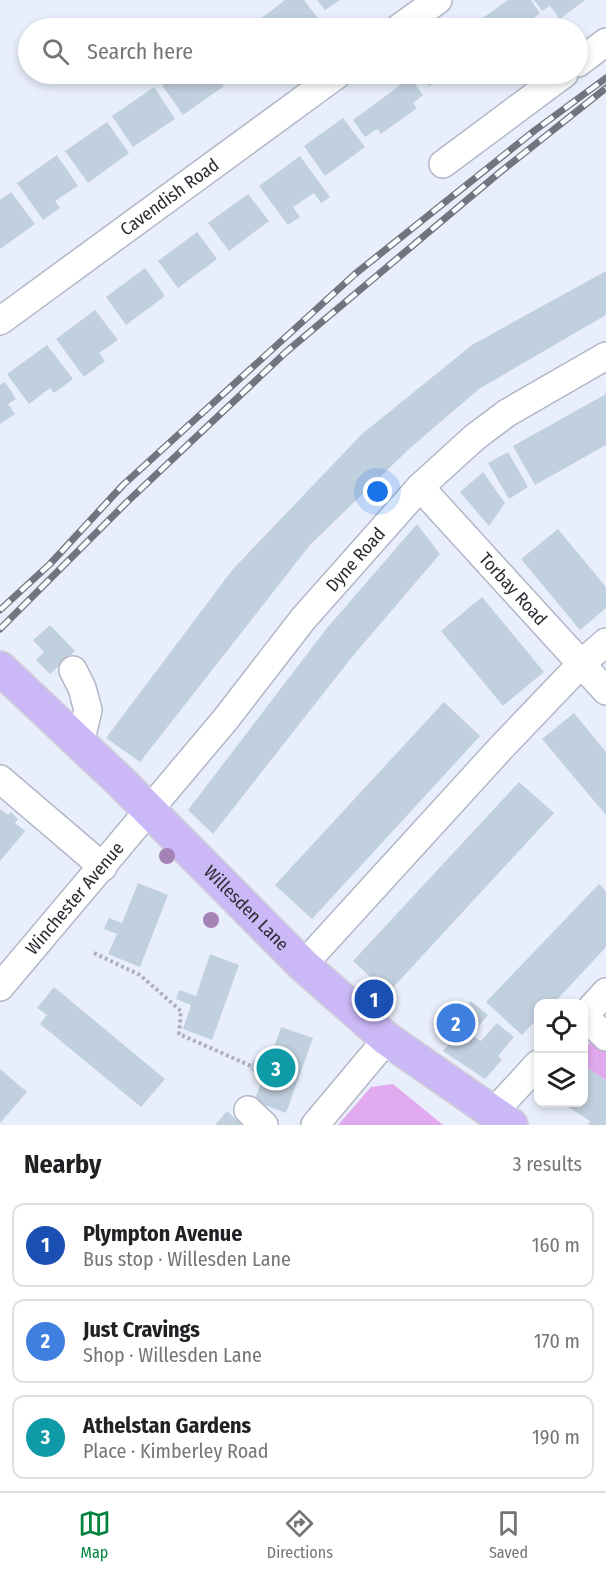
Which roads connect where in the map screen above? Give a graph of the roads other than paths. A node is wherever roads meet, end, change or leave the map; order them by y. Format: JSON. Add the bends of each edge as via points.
{"nodes":[{"id":1,"x":438,"y":0,"type":"edge"},
{"id":2,"x":413,"y":18,"type":"edge"},
{"id":3,"x":606,"y":42,"type":"edge"},
{"id":4,"x":588,"y":56,"type":"edge"},
{"id":5,"x":324,"y":84,"type":"edge"},
{"id":6,"x":551,"y":84,"type":"edge"},
{"id":7,"x":443,"y":164,"type":"dead end"},
{"id":8,"x":0,"y":321,"type":"edge"},
{"id":9,"x":606,"y":356,"type":"edge"},
{"id":10,"x":420,"y":487,"type":"junction"},
{"id":11,"x":606,"y":642,"type":"edge"},
{"id":12,"x":582,"y":663,"type":"junction"},
{"id":13,"x":73,"y":670,"type":"dead end"},
{"id":14,"x":6,"y":673,"type":"edge"},
{"id":15,"x":606,"y":691,"type":"edge"},
{"id":16,"x":80,"y":743,"type":"junction"},
{"id":17,"x":0,"y":779,"type":"edge"},
{"id":18,"x":149,"y":810,"type":"junction"},
{"id":19,"x":103,"y":867,"type":"junction"},
{"id":20,"x":303,"y":965,"type":"junction"},
{"id":21,"x":0,"y":987,"type":"edge"},
{"id":22,"x":606,"y":992,"type":"edge"},
{"id":23,"x":588,"y":1012,"type":"edge"},
{"id":24,"x":588,"y":1020,"type":"edge"},
{"id":25,"x":606,"y":1037,"type":"edge"},
{"id":26,"x":387,"y":1039,"type":"junction"},
{"id":27,"x":534,"y":1070,"type":"edge"},
{"id":28,"x":502,"y":1119,"type":"edge"},
{"id":29,"x":315,"y":1125,"type":"edge"}],
"edges":[{"from":1,"to":2,"type":"street"},
{"from":3,"to":4,"type":"street"},
{"from":5,"to":8,"type":"street","name":"Cavendish Road"},
{"from":6,"to":7,"type":"street"},
{"from":9,"to":10,"type":"street","name":"Dyne Road","via":[[507,413]]},
{"from":10,"to":12,"type":"street","name":"Torbay Road"},
{"from":10,"to":18,"type":"street","name":"Dyne Road","via":[[303,619]]},
{"from":11,"to":12,"type":"street"},
{"from":12,"to":15,"type":"street","name":"Torbay Road"},
{"from":12,"to":20,"type":"street"},
{"from":13,"to":16,"type":"street","via":[[88,710]]},
{"from":14,"to":16,"type":"main road","name":"Willesden Lane"},
{"from":16,"to":18,"type":"main road","name":"Willesden Lane"},
{"from":17,"to":19,"type":"street"},
{"from":18,"to":19,"type":"street","name":"Winchester Avenue"},
{"from":18,"to":20,"type":"main road","name":"Willesden Lane"},
{"from":19,"to":21,"type":"street","name":"Winchester Avenue"},
{"from":20,"to":26,"type":"main road","name":"Willesden Lane"},
{"from":22,"to":23,"type":"street"},
{"from":24,"to":25,"type":"street"},
{"from":26,"to":28,"type":"main road","name":"Willesden Lane"},
{"from":26,"to":29,"type":"street"},
{"from":27,"to":28,"type":"street"}]}
